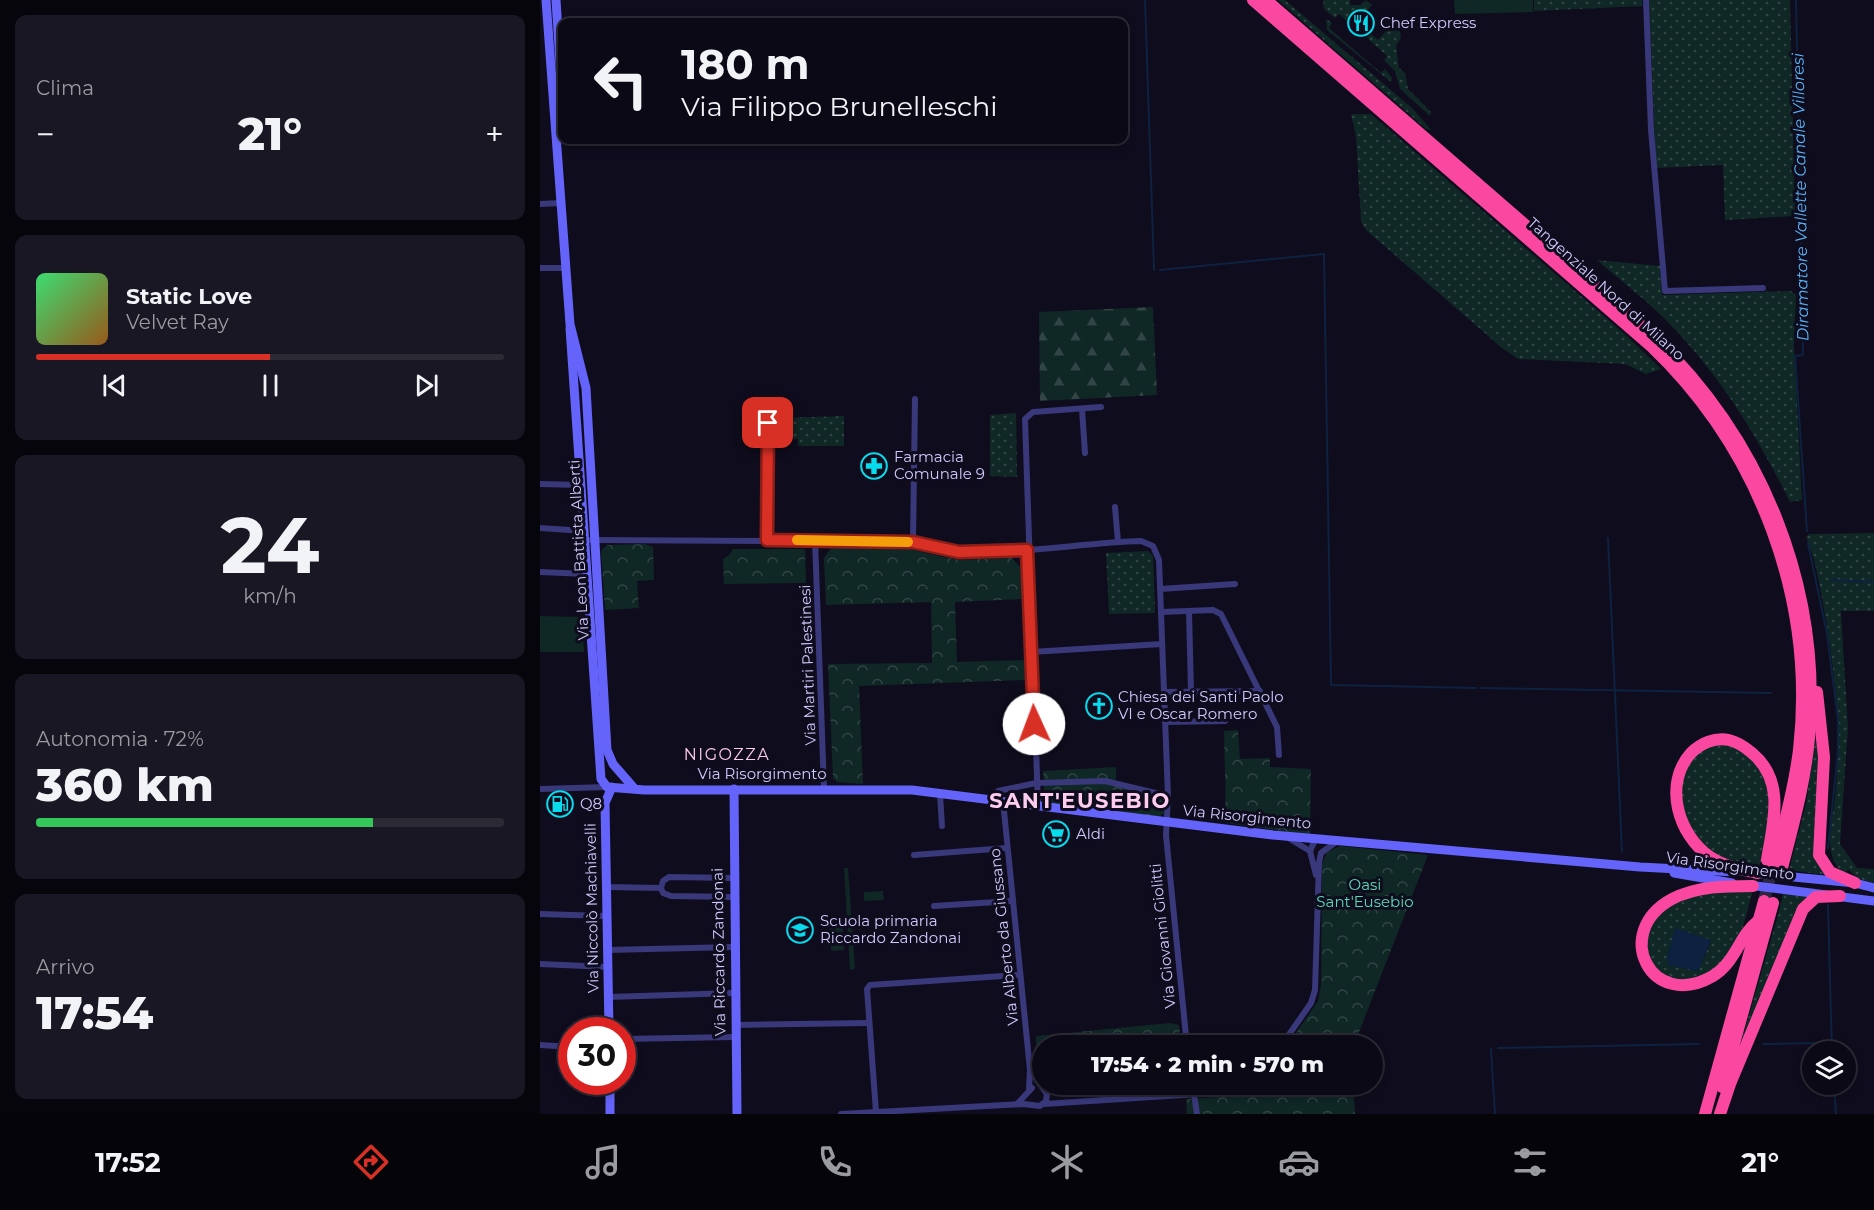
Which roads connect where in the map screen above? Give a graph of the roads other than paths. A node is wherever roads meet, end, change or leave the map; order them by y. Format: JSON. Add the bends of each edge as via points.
{"nodes":[{"id":1,"x":556,"y":0,"type":"edge"},
{"id":2,"x":1253,"y":0,"type":"edge"},
{"id":3,"x":1266,"y":0,"type":"edge"},
{"id":4,"x":1646,"y":0,"type":"edge"},
{"id":5,"x":544,"y":4,"type":"edge"},
{"id":6,"x":558,"y":30,"type":"edge"},
{"id":7,"x":558,"y":47,"type":"edge"},
{"id":8,"x":558,"y":144,"type":"edge"},
{"id":9,"x":558,"y":151,"type":"junction"},
{"id":10,"x":562,"y":203,"type":"junction"},
{"id":11,"x":540,"y":204,"type":"edge"},
{"id":12,"x":540,"y":268,"type":"edge"},
{"id":13,"x":566,"y":268,"type":"junction"},
{"id":14,"x":1763,"y":288,"type":"dead end"},
{"id":15,"x":570,"y":328,"type":"junction"},
{"id":16,"x":915,"y":399,"type":"dead end"},
{"id":17,"x":1101,"y":407,"type":"dead end"},
{"id":18,"x":1082,"y":409,"type":"junction"},
{"id":19,"x":587,"y":415,"type":"junction"},
{"id":20,"x":576,"y":419,"type":"junction"},
{"id":21,"x":768,"y":423,"type":"dead end"},
{"id":22,"x":1085,"y":453,"type":"dead end"},
{"id":23,"x":540,"y":484,"type":"edge"},
{"id":24,"x":580,"y":485,"type":"junction"},
{"id":25,"x":1116,"y":507,"type":"dead end"},
{"id":26,"x":540,"y":528,"type":"edge"},
{"id":27,"x":587,"y":538,"type":"junction"},
{"id":28,"x":767,"y":540,"type":"junction"},
{"id":29,"x":815,"y":540,"type":"junction"},
{"id":30,"x":913,"y":542,"type":"junction"},
{"id":31,"x":1118,"y":542,"type":"junction"},
{"id":32,"x":1027,"y":550,"type":"junction"},
{"id":33,"x":540,"y":572,"type":"edge"},
{"id":34,"x":587,"y":574,"type":"junction"},
{"id":35,"x":1234,"y":584,"type":"dead end"},
{"id":36,"x":1160,"y":589,"type":"junction"},
{"id":37,"x":1803,"y":608,"type":"junction"},
{"id":38,"x":1189,"y":611,"type":"junction"},
{"id":39,"x":1161,"y":612,"type":"junction"},
{"id":40,"x":1162,"y":644,"type":"junction"},
{"id":41,"x":1031,"y":652,"type":"junction"},
{"id":42,"x":1191,"y":691,"type":"junction"},
{"id":43,"x":1260,"y":691,"type":"junction"},
{"id":44,"x":1164,"y":692,"type":"junction"},
{"id":45,"x":1225,"y":721,"type":"dead end"},
{"id":46,"x":1165,"y":722,"type":"junction"},
{"id":47,"x":1279,"y":755,"type":"dead end"},
{"id":48,"x":619,"y":772,"type":"junction"},
{"id":49,"x":608,"y":782,"type":"junction"},
{"id":50,"x":1036,"y":783,"type":"junction"},
{"id":51,"x":636,"y":788,"type":"junction"},
{"id":52,"x":540,"y":789,"type":"edge"},
{"id":53,"x":734,"y":789,"type":"junction"},
{"id":54,"x":824,"y":789,"type":"junction"},
{"id":55,"x":998,"y":791,"type":"dead end"},
{"id":56,"x":940,"y":794,"type":"junction"},
{"id":57,"x":1168,"y":796,"type":"junction"},
{"id":58,"x":1003,"y":801,"type":"junction"},
{"id":59,"x":1038,"y":806,"type":"junction"},
{"id":60,"x":1167,"y":823,"type":"junction"},
{"id":61,"x":942,"y":826,"type":"dead end"},
{"id":62,"x":1281,"y":836,"type":"junction"},
{"id":63,"x":1316,"y":840,"type":"junction"},
{"id":64,"x":1336,"y":842,"type":"junction"},
{"id":65,"x":1007,"y":848,"type":"junction"},
{"id":66,"x":1310,"y":851,"type":"junction"},
{"id":67,"x":1321,"y":852,"type":"junction"},
{"id":68,"x":914,"y":855,"type":"dead end"},
{"id":69,"x":1774,"y":866,"type":"junction"},
{"id":70,"x":1640,"y":867,"type":"junction"},
{"id":71,"x":1757,"y":873,"type":"junction"},
{"id":72,"x":733,"y":878,"type":"junction"},
{"id":73,"x":1317,"y":879,"type":"junction"},
{"id":74,"x":1855,"y":884,"type":"junction"},
{"id":75,"x":1753,"y":886,"type":"junction"},
{"id":76,"x":606,"y":887,"type":"junction"},
{"id":77,"x":661,"y":888,"type":"junction"},
{"id":78,"x":1874,"y":888,"type":"edge"},
{"id":79,"x":1840,"y":896,"type":"junction"},
{"id":80,"x":733,"y":897,"type":"junction"},
{"id":81,"x":1874,"y":901,"type":"edge"},
{"id":82,"x":1012,"y":902,"type":"junction"},
{"id":83,"x":933,"y":906,"type":"dead end"},
{"id":84,"x":540,"y":914,"type":"edge"},
{"id":85,"x":606,"y":916,"type":"junction"},
{"id":86,"x":1758,"y":921,"type":"junction"},
{"id":87,"x":734,"y":947,"type":"junction"},
{"id":88,"x":607,"y":950,"type":"junction"},
{"id":89,"x":540,"y":964,"type":"edge"},
{"id":90,"x":608,"y":967,"type":"junction"},
{"id":91,"x":1019,"y":975,"type":"junction"},
{"id":92,"x":735,"y":993,"type":"junction"},
{"id":93,"x":608,"y":997,"type":"junction"},
{"id":94,"x":609,"y":1017,"type":"edge"},
{"id":95,"x":869,"y":1023,"type":"junction"},
{"id":96,"x":735,"y":1025,"type":"junction"},
{"id":97,"x":1186,"y":1035,"type":"edge"},
{"id":98,"x":1289,"y":1035,"type":"edge"},
{"id":99,"x":735,"y":1037,"type":"junction"},
{"id":100,"x":636,"y":1039,"type":"edge"},
{"id":101,"x":540,"y":1045,"type":"edge"},
{"id":102,"x":558,"y":1046,"type":"edge"},
{"id":103,"x":1030,"y":1070,"type":"junction"},
{"id":104,"x":1032,"y":1073,"type":"edge"},
{"id":105,"x":1032,"y":1090,"type":"edge"},
{"id":106,"x":1028,"y":1092,"type":"junction"},
{"id":107,"x":610,"y":1095,"type":"edge"},
{"id":108,"x":1047,"y":1095,"type":"edge"},
{"id":109,"x":1049,"y":1095,"type":"edge"},
{"id":110,"x":1173,"y":1095,"type":"edge"},
{"id":111,"x":1194,"y":1095,"type":"edge"},
{"id":112,"x":1063,"y":1102,"type":"junction"},
{"id":113,"x":1044,"y":1104,"type":"junction"},
{"id":114,"x":1032,"y":1105,"type":"junction"},
{"id":115,"x":1013,"y":1106,"type":"junction"},
{"id":116,"x":876,"y":1112,"type":"junction"},
{"id":117,"x":610,"y":1114,"type":"edge"},
{"id":118,"x":737,"y":1114,"type":"edge"},
{"id":119,"x":841,"y":1114,"type":"edge"},
{"id":120,"x":1197,"y":1114,"type":"edge"},
{"id":121,"x":1705,"y":1114,"type":"edge"},
{"id":122,"x":1714,"y":1114,"type":"edge"},
{"id":123,"x":1720,"y":1114,"type":"edge"}],
"edges":[{"from":1,"to":6,"type":"street","name":"Via Leon Battista Alberti"},
{"from":2,"to":69,"type":"highway","name":"Tangenziale Nord di Milano","via":[[1651,346],[1690,387],[1731,444],[1758,494],[1780,554],[1800,651],[1799,750]]},
{"from":3,"to":37,"type":"highway","name":"Tangenziale Nord di Milano","via":[[1621,307],[1688,372],[1732,429],[1763,485],[1787,546]]},
{"from":4,"to":14,"type":"street","via":[[1653,165],[1665,291]]},
{"from":5,"to":7,"type":"street","via":[[554,20]]},
{"from":5,"to":9,"type":"street","name":"Via Leon Battista Alberti"},
{"from":8,"to":9,"type":"street","name":"Via Leon Battista Alberti"},
{"from":9,"to":10,"type":"street","name":"Via Leon Battista Alberti"},
{"from":10,"to":11,"type":"street"},
{"from":10,"to":13,"type":"street","name":"Via Leon Battista Alberti"},
{"from":12,"to":13,"type":"street"},
{"from":13,"to":15,"type":"street","name":"Via Leon Battista Alberti"},
{"from":15,"to":19,"type":"street","name":"Via Leon Battista Alberti","via":[[585,380]]},
{"from":15,"to":20,"type":"street","name":"Via Leon Battista Alberti"},
{"from":16,"to":30,"type":"street"},
{"from":17,"to":18,"type":"street"},
{"from":18,"to":22,"type":"street"},
{"from":18,"to":32,"type":"street","via":[[1033,412],[1025,419]]},
{"from":19,"to":20,"type":"street","via":[[580,398]]},
{"from":19,"to":27,"type":"street","name":"Via Leon Battista Alberti"},
{"from":20,"to":24,"type":"street","name":"Via Leon Battista Alberti"},
{"from":21,"to":28,"type":"street"},
{"from":23,"to":24,"type":"street"},
{"from":24,"to":27,"type":"street","name":"Via Leon Battista Alberti"},
{"from":25,"to":31,"type":"street"},
{"from":26,"to":27,"type":"street"},
{"from":27,"to":28,"type":"street"},
{"from":27,"to":34,"type":"street","name":"Via Leon Battista Alberti"},
{"from":27,"to":48,"type":"street","name":"Via Leon Battista Alberti","via":[[607,750]]},
{"from":28,"to":29,"type":"street"},
{"from":29,"to":30,"type":"street"},
{"from":29,"to":54,"type":"street","name":"Via Martiri Palestinesi"},
{"from":30,"to":32,"type":"street","via":[[959,552]]},
{"from":31,"to":32,"type":"street"},
{"from":31,"to":36,"type":"street","name":"Via Giovanni Giolitti","via":[[1141,541],[1154,546]]},
{"from":32,"to":41,"type":"street"},
{"from":33,"to":34,"type":"street"},
{"from":34,"to":49,"type":"street","name":"Via Leon Battista Alberti"},
{"from":35,"to":36,"type":"street"},
{"from":36,"to":39,"type":"street","name":"Via Giovanni Giolitti"},
{"from":37,"to":69,"type":"highway","name":"Tangenziale Nord di Milano","via":[[1810,672],[1809,736],[1801,793]]},
{"from":37,"to":74,"type":"highway","via":[[1810,624],[1824,757],[1819,855],[1830,872]]},
{"from":38,"to":39,"type":"street"},
{"from":38,"to":42,"type":"street"},
{"from":38,"to":43,"type":"street","via":[[1219,611]]},
{"from":39,"to":40,"type":"street","name":"Via Giovanni Giolitti"},
{"from":40,"to":41,"type":"street"},
{"from":40,"to":44,"type":"street","name":"Via Giovanni Giolitti"},
{"from":41,"to":50,"type":"street"},
{"from":42,"to":43,"type":"street"},
{"from":42,"to":44,"type":"street"},
{"from":43,"to":47,"type":"street","via":[[1278,731]]},
{"from":44,"to":46,"type":"street","name":"Via Giovanni Giolitti"},
{"from":45,"to":46,"type":"street"},
{"from":46,"to":57,"type":"street","name":"Via Giovanni Giolitti"},
{"from":48,"to":49,"type":"street","name":"Via Niccolò Machiavelli"},
{"from":48,"to":49,"type":"street","via":[[609,768]]},
{"from":48,"to":51,"type":"street"},
{"from":49,"to":51,"type":"street","name":"Via Risorgimento"},
{"from":49,"to":52,"type":"street","via":[[591,788]]},
{"from":49,"to":76,"type":"street","name":"Via Niccolò Machiavelli"},
{"from":50,"to":55,"type":"street"},
{"from":50,"to":57,"type":"street","via":[[1105,781]]},
{"from":50,"to":59,"type":"street"},
{"from":51,"to":53,"type":"street","name":"Via Risorgimento"},
{"from":53,"to":54,"type":"street","name":"Via Risorgimento"},
{"from":53,"to":72,"type":"street","name":"Via Riccardo Zandonai"},
{"from":54,"to":56,"type":"street","name":"Via Risorgimento","via":[[896,789]]},
{"from":56,"to":58,"type":"street","name":"Via Risorgimento"},
{"from":56,"to":61,"type":"street"},
{"from":57,"to":60,"type":"street","name":"Via Giovanni Giolitti"},
{"from":58,"to":59,"type":"street","name":"Via Risorgimento"},
{"from":58,"to":65,"type":"street","name":"Via Alberto da Giussano"},
{"from":59,"to":60,"type":"street","name":"Via Risorgimento"},
{"from":60,"to":62,"type":"street","name":"Via Risorgimento"},
{"from":60,"to":97,"type":"street","name":"Via Giovanni Giolitti"},
{"from":62,"to":63,"type":"street","name":"Via Risorgimento"},
{"from":62,"to":66,"type":"street"},
{"from":63,"to":64,"type":"street","name":"Via Risorgimento"},
{"from":63,"to":66,"type":"street"},
{"from":63,"to":67,"type":"street"},
{"from":64,"to":67,"type":"street"},
{"from":64,"to":70,"type":"street","name":"Via Risorgimento"},
{"from":65,"to":68,"type":"street"},
{"from":65,"to":82,"type":"street","name":"Via Alberto da Giussano"},
{"from":66,"to":73,"type":"street"},
{"from":67,"to":73,"type":"street"},
{"from":69,"to":71,"type":"highway","via":[[1774,791],[1768,772],[1758,757],[1733,741],[1716,739],[1699,746],[1686,759],[1677,786],[1683,826],[1693,842],[1711,858]]},
{"from":70,"to":71,"type":"street","name":"Via Risorgimento"},
{"from":70,"to":75,"type":"street","name":"Via Risorgimento"},
{"from":71,"to":74,"type":"street","name":"Via Risorgimento"},
{"from":72,"to":77,"type":"street","via":[[669,877]]},
{"from":72,"to":80,"type":"street","name":"Via Riccardo Zandonai"},
{"from":73,"to":98,"type":"street","via":[[1315,990],[1311,1003]]},
{"from":74,"to":78,"type":"street","name":"Via Risorgimento"},
{"from":75,"to":79,"type":"street","name":"Via Risorgimento"},
{"from":75,"to":86,"type":"highway","via":[[1694,891],[1666,903],[1644,927],[1643,957],[1664,982],[1675,986],[1697,982],[1725,966],[1739,949],[1746,930]]},
{"from":76,"to":77,"type":"street"},
{"from":76,"to":85,"type":"street","name":"Via Niccolò Machiavelli"},
{"from":77,"to":80,"type":"street","via":[[670,896]]},
{"from":79,"to":81,"type":"street","name":"Via Risorgimento"},
{"from":79,"to":123,"type":"highway","via":[[1816,897],[1803,909]]},
{"from":80,"to":87,"type":"street","name":"Via Riccardo Zandonai"},
{"from":82,"to":83,"type":"street"},
{"from":82,"to":91,"type":"street","name":"Via Alberto da Giussano"},
{"from":84,"to":85,"type":"street"},
{"from":85,"to":88,"type":"street","name":"Via Niccolò Machiavelli"},
{"from":86,"to":121,"type":"highway"},
{"from":86,"to":122,"type":"highway","via":[[1768,902]]},
{"from":87,"to":88,"type":"street"},
{"from":87,"to":92,"type":"street","name":"Via Riccardo Zandonai"},
{"from":88,"to":90,"type":"street","name":"Via Niccolò Machiavelli"},
{"from":89,"to":90,"type":"street"},
{"from":90,"to":93,"type":"street","name":"Via Niccolò Machiavelli"},
{"from":91,"to":95,"type":"street","via":[[873,983],[867,989]]},
{"from":91,"to":103,"type":"street","name":"Via Alberto da Giussano"},
{"from":92,"to":93,"type":"street"},
{"from":92,"to":96,"type":"street","name":"Via Riccardo Zandonai"},
{"from":93,"to":94,"type":"street","name":"Via Niccolò Machiavelli"},
{"from":95,"to":96,"type":"street"},
{"from":95,"to":116,"type":"street"},
{"from":96,"to":99,"type":"street","name":"Via Riccardo Zandonai"},
{"from":99,"to":100,"type":"street"},
{"from":99,"to":118,"type":"street","name":"Via Riccardo Zandonai"},
{"from":101,"to":102,"type":"street"},
{"from":103,"to":104,"type":"street","name":"Via Alberto da Giussano"},
{"from":103,"to":106,"type":"street","name":"Via Alberto da Giussano"},
{"from":105,"to":106,"type":"street"},
{"from":106,"to":114,"type":"street"},
{"from":106,"to":115,"type":"street"},
{"from":107,"to":117,"type":"street"},
{"from":108,"to":113,"type":"street"},
{"from":109,"to":112,"type":"street"},
{"from":110,"to":112,"type":"street"},
{"from":111,"to":120,"type":"street"},
{"from":112,"to":113,"type":"street"},
{"from":113,"to":114,"type":"street"},
{"from":114,"to":115,"type":"street"},
{"from":115,"to":116,"type":"street"},
{"from":116,"to":119,"type":"street"}]}
